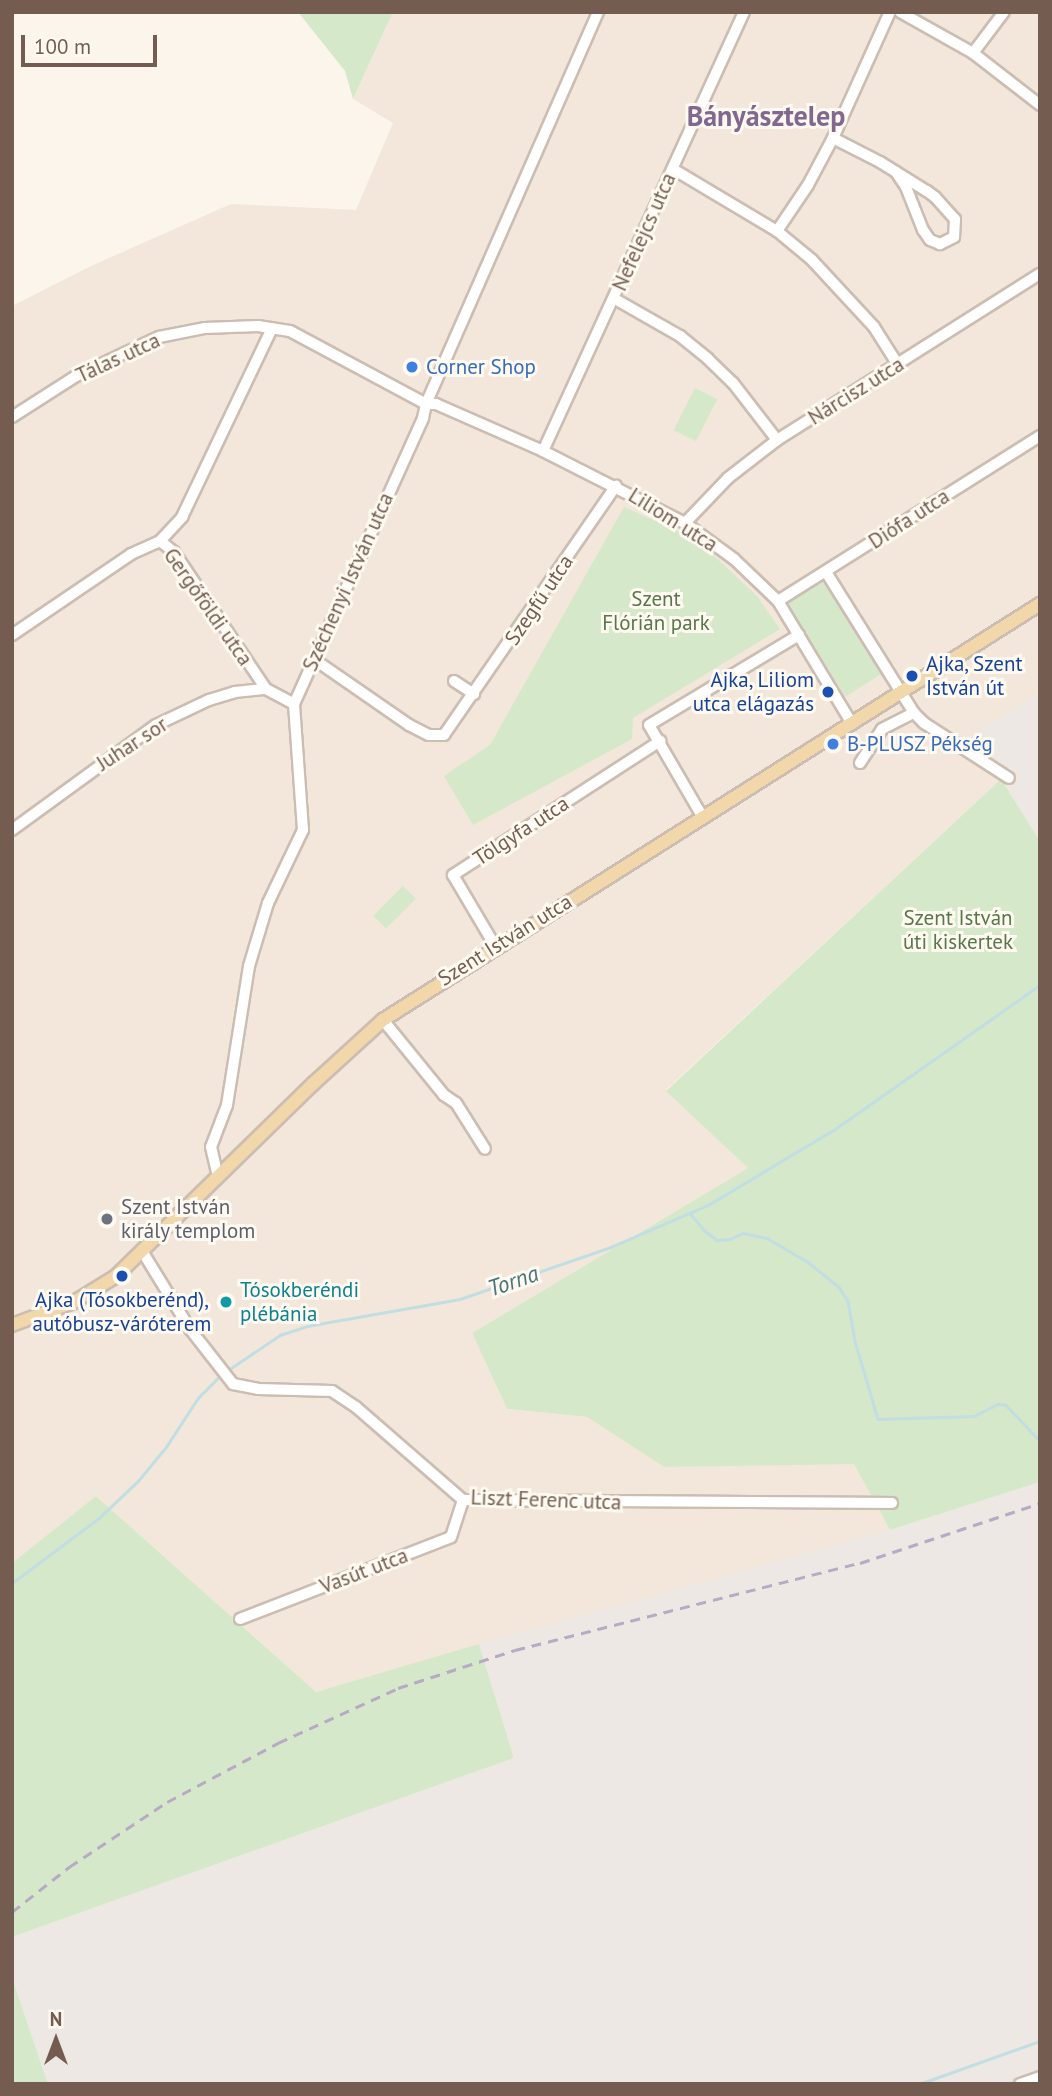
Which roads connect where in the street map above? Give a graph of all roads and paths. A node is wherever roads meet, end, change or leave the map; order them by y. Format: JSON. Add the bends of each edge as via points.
{"nodes":[{"id":1,"x":598,"y":12,"type":"edge"},
{"id":2,"x":744,"y":12,"type":"edge"},
{"id":3,"x":890,"y":12,"type":"edge"},
{"id":4,"x":900,"y":12,"type":"edge"},
{"id":5,"x":1004,"y":12,"type":"edge"},
{"id":6,"x":973,"y":53,"type":"junction"},
{"id":7,"x":1040,"y":105,"type":"edge"},
{"id":8,"x":833,"y":138,"type":"junction"},
{"id":9,"x":673,"y":169,"type":"junction"},
{"id":10,"x":895,"y":172,"type":"junction"},
{"id":11,"x":777,"y":231,"type":"junction"},
{"id":12,"x":1040,"y":274,"type":"edge"},
{"id":13,"x":615,"y":299,"type":"junction"},
{"id":14,"x":272,"y":328,"type":"junction"},
{"id":15,"x":898,"y":365,"type":"junction"},
{"id":16,"x":426,"y":404,"type":"junction"},
{"id":17,"x":12,"y":417,"type":"edge"},
{"id":18,"x":1040,"y":436,"type":"edge"},
{"id":19,"x":777,"y":440,"type":"junction"},
{"id":20,"x":544,"y":451,"type":"junction"},
{"id":21,"x":616,"y":486,"type":"junction"},
{"id":22,"x":685,"y":523,"type":"junction"},
{"id":23,"x":160,"y":541,"type":"junction"},
{"id":24,"x":826,"y":572,"type":"junction"},
{"id":25,"x":778,"y":601,"type":"junction"},
{"id":26,"x":1040,"y":604,"type":"edge"},
{"id":27,"x":12,"y":635,"type":"edge"},
{"id":28,"x":799,"y":635,"type":"junction"},
{"id":29,"x":312,"y":662,"type":"junction"},
{"id":30,"x":454,"y":681,"type":"dead end"},
{"id":31,"x":266,"y":690,"type":"junction"},
{"id":32,"x":900,"y":691,"type":"junction"},
{"id":33,"x":474,"y":694,"type":"junction"},
{"id":34,"x":294,"y":704,"type":"junction"},
{"id":35,"x":914,"y":713,"type":"junction"},
{"id":36,"x":851,"y":722,"type":"junction"},
{"id":37,"x":660,"y":741,"type":"junction"},
{"id":38,"x":860,"y":762,"type":"dead end"},
{"id":39,"x":1009,"y":778,"type":"dead end"},
{"id":40,"x":702,"y":816,"type":"junction"},
{"id":41,"x":12,"y":830,"type":"edge"},
{"id":42,"x":495,"y":946,"type":"junction"},
{"id":43,"x":383,"y":1020,"type":"junction"},
{"id":44,"x":485,"y":1149,"type":"dead end"},
{"id":45,"x":218,"y":1177,"type":"junction"},
{"id":46,"x":142,"y":1251,"type":"junction"},
{"id":47,"x":12,"y":1325,"type":"edge"},
{"id":48,"x":463,"y":1500,"type":"junction"},
{"id":49,"x":892,"y":1503,"type":"dead end"},
{"id":50,"x":240,"y":1619,"type":"dead end"},
{"id":51,"x":1040,"y":2077,"type":"edge"},
{"id":52,"x":1020,"y":2084,"type":"edge"}],
"edges":[{"from":1,"to":16,"type":"street","name":"Széchenyi István utca"},
{"from":2,"to":9,"type":"street","name":"Nefelejcs utca"},
{"from":3,"to":8,"type":"street"},
{"from":4,"to":6,"type":"street"},
{"from":5,"to":6,"type":"street"},
{"from":6,"to":7,"type":"street"},
{"from":8,"to":10,"type":"street"},
{"from":8,"to":11,"type":"street"},
{"from":9,"to":11,"type":"street"},
{"from":9,"to":13,"type":"street","name":"Nefelejcs utca"},
{"from":10,"to":10,"type":"street","via":[[927,191],[955,219],[954,237],[940,244],[930,240]]},
{"from":11,"to":15,"type":"street","via":[[847,295]]},
{"from":12,"to":15,"type":"street","name":"Nárcisz utca"},
{"from":13,"to":19,"type":"street","via":[[662,324],[708,359]]},
{"from":13,"to":20,"type":"street","name":"Nefelejcs utca"},
{"from":14,"to":16,"type":"street","name":"Tálas utca","via":[[290,331]]},
{"from":14,"to":17,"type":"street","name":"Tálas utca","via":[[205,328],[159,337],[76,376]]},
{"from":14,"to":23,"type":"street","via":[[182,517]]},
{"from":15,"to":19,"type":"street","name":"Nárcisz utca"},
{"from":16,"to":20,"type":"street","name":"Liliom utca","via":[[436,404]]},
{"from":16,"to":29,"type":"street","name":"Széchenyi István utca"},
{"from":18,"to":24,"type":"street","name":"Diófa utca"},
{"from":19,"to":22,"type":"street","name":"Nárcisz utca","via":[[728,478]]},
{"from":20,"to":21,"type":"street","name":"Liliom utca"},
{"from":21,"to":22,"type":"street","name":"Liliom utca"},
{"from":21,"to":33,"type":"street","name":"Szegfű utca"},
{"from":22,"to":25,"type":"street","name":"Liliom utca","via":[[734,559]]},
{"from":23,"to":27,"type":"street","name":"Gergőföldi utca","via":[[131,554]]},
{"from":23,"to":31,"type":"street","name":"Gergőföldi utca","via":[[174,552]]},
{"from":24,"to":25,"type":"street","name":"Diófa utca"},
{"from":24,"to":32,"type":"street"},
{"from":25,"to":28,"type":"street","name":"Liliom utca"},
{"from":26,"to":32,"type":"main road","name":"Szent István utca"},
{"from":28,"to":36,"type":"street","name":"Liliom utca"},
{"from":28,"to":37,"type":"street","via":[[649,725]]},
{"from":29,"to":33,"type":"street","name":"Szegfű utca","via":[[410,725],[437,737],[451,730]]},
{"from":29,"to":34,"type":"street","name":"Széchenyi István utca"},
{"from":30,"to":33,"type":"street"},
{"from":31,"to":34,"type":"street","name":"Gergőföldi utca"},
{"from":31,"to":41,"type":"street","name":"Juhar sor","via":[[222,696],[156,724]]},
{"from":32,"to":35,"type":"street"},
{"from":32,"to":36,"type":"main road","name":"Szent István utca"},
{"from":34,"to":45,"type":"street","name":"Széchenyi István utca","via":[[303,830],[268,903],[249,966],[227,1105],[211,1147]]},
{"from":35,"to":38,"type":"street","via":[[882,729]]},
{"from":35,"to":39,"type":"street"},
{"from":36,"to":40,"type":"main road","name":"Szent István utca"},
{"from":37,"to":40,"type":"street"},
{"from":37,"to":42,"type":"street","name":"Tölgyfa utca","via":[[453,875]]},
{"from":40,"to":42,"type":"main road","name":"Szent István utca"},
{"from":42,"to":43,"type":"main road","name":"Szent István utca"},
{"from":43,"to":44,"type":"street","via":[[444,1096],[456,1103]]},
{"from":43,"to":45,"type":"main road","name":"Szent István utca"},
{"from":45,"to":46,"type":"main road","name":"Szent István utca"},
{"from":46,"to":47,"type":"main road","name":"Szent István utca","via":[[93,1291]]},
{"from":46,"to":48,"type":"street","name":"Liszt Ferenc utca","via":[[233,1384],[332,1391]]},
{"from":48,"to":49,"type":"street","name":"Liszt Ferenc utca"},
{"from":48,"to":50,"type":"street","name":"Vasút utca","via":[[451,1537]]},
{"from":51,"to":52,"type":"street"}]}
